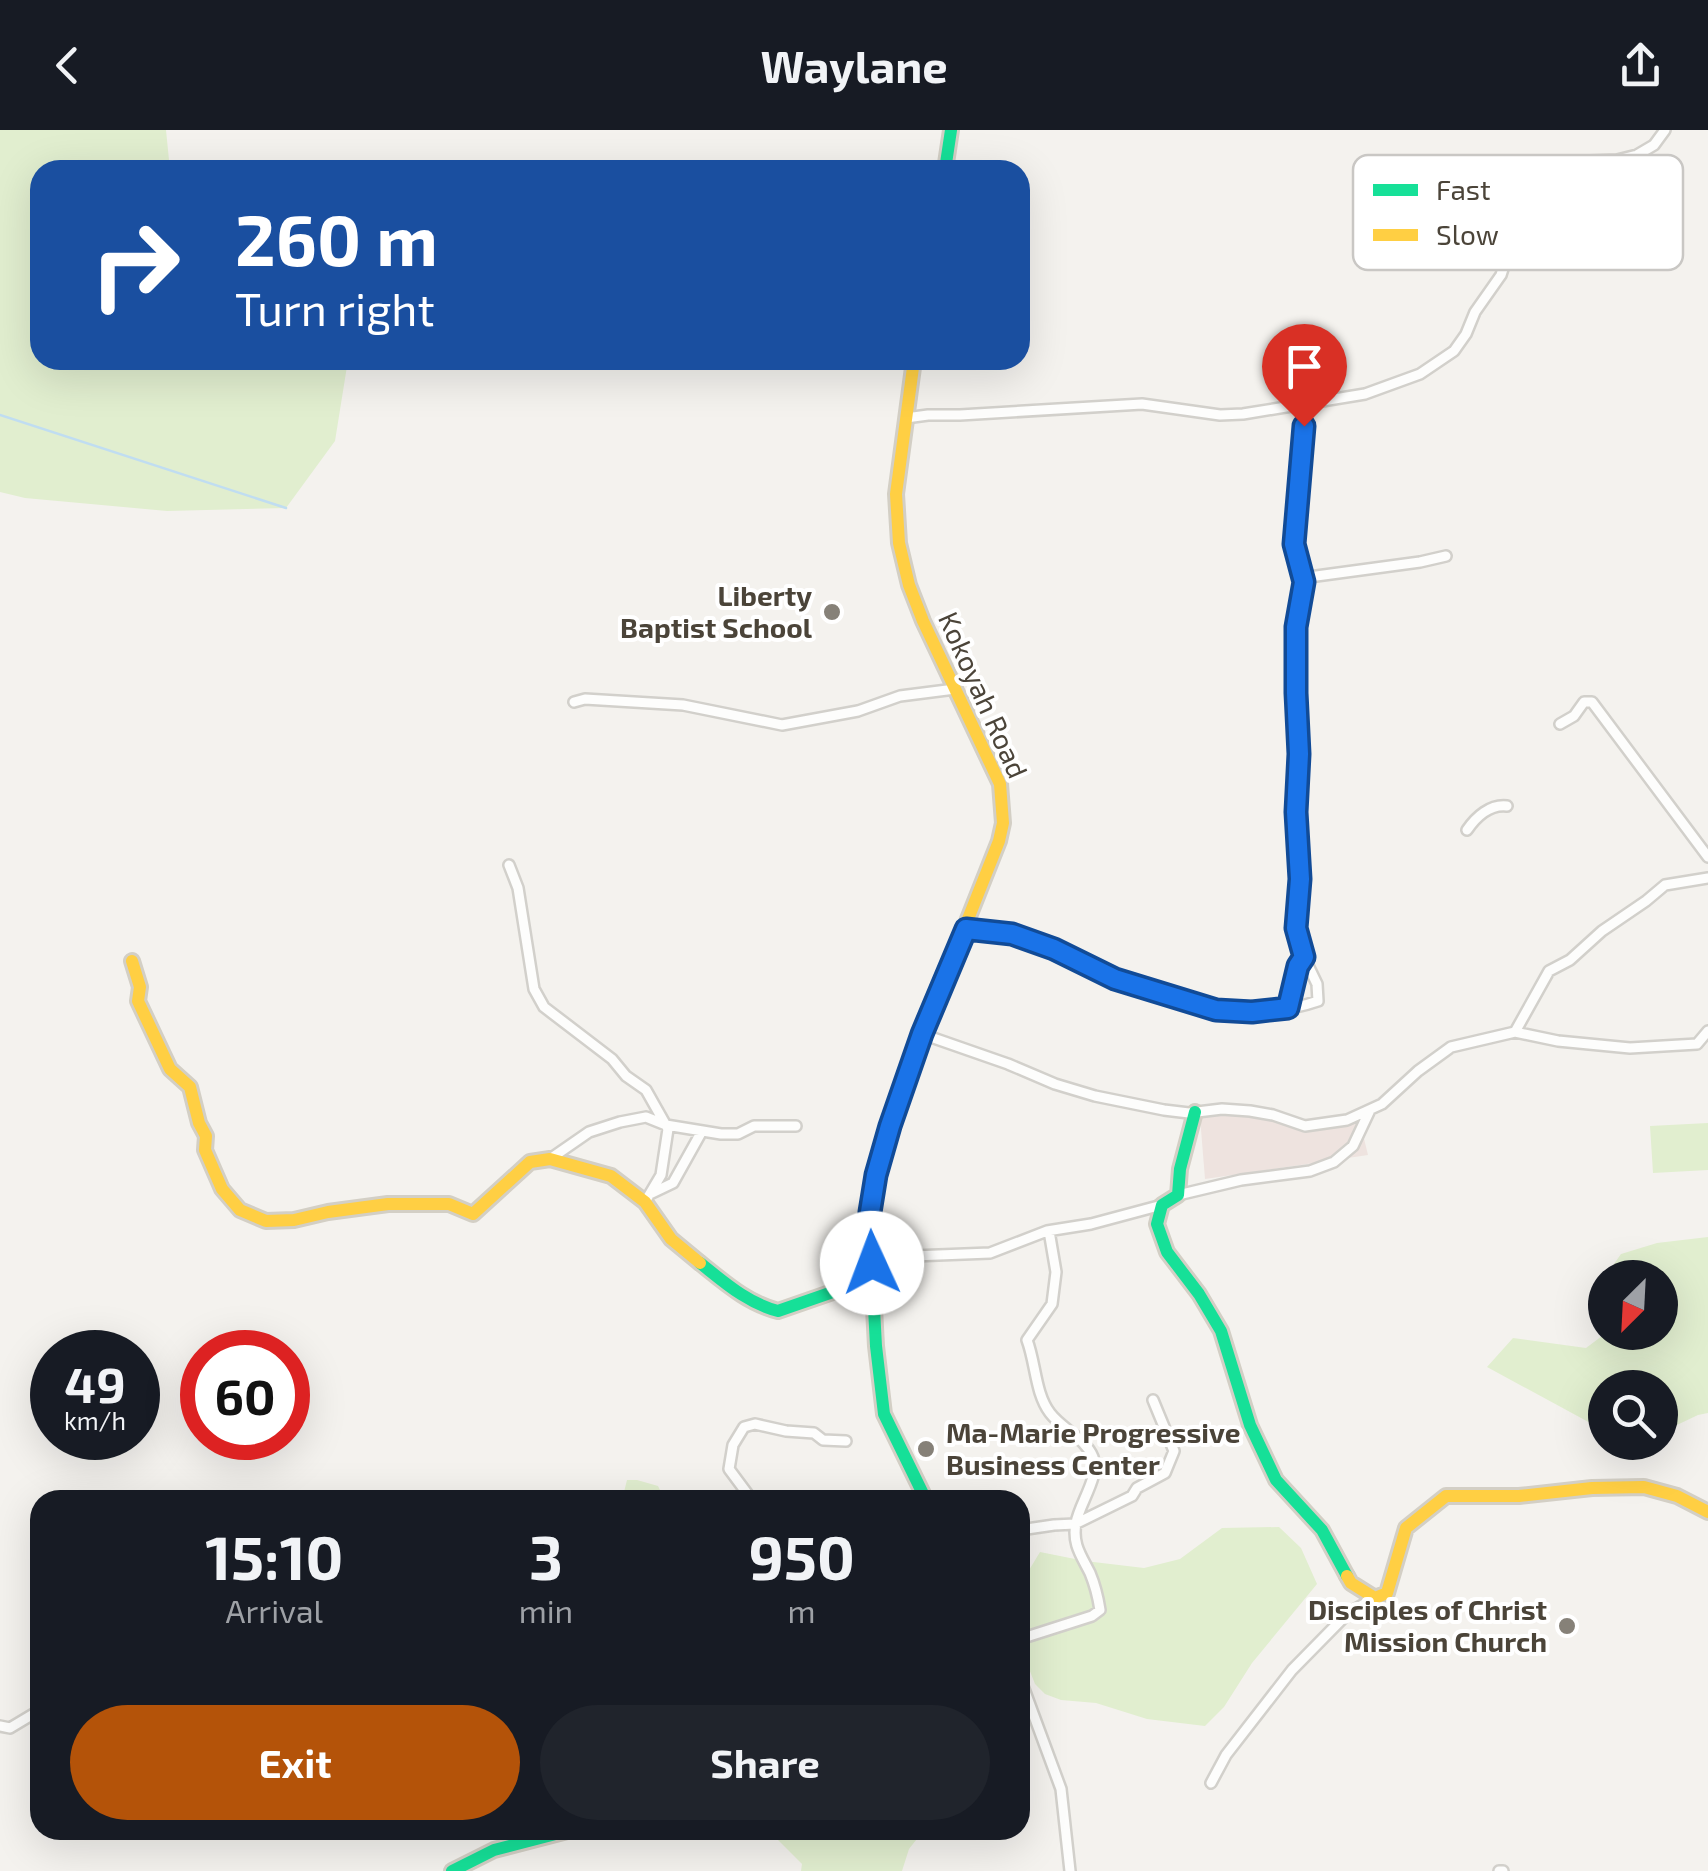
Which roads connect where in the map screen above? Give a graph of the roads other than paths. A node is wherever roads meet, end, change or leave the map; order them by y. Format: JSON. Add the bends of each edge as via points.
{"nodes":[{"id":1,"x":951,"y":130,"type":"edge"},
{"id":2,"x":1665,"y":130,"type":"edge"},
{"id":3,"x":1638,"y":155,"type":"edge"},
{"id":4,"x":947,"y":160,"type":"edge"},
{"id":5,"x":1503,"y":270,"type":"edge"},
{"id":6,"x":913,"y":370,"type":"edge"},
{"id":7,"x":1305,"y":405,"type":"junction"},
{"id":8,"x":906,"y":418,"type":"junction"},
{"id":9,"x":1446,"y":556,"type":"dead end"},
{"id":10,"x":1301,"y":567,"type":"junction"},
{"id":11,"x":955,"y":689,"type":"junction"},
{"id":12,"x":574,"y":702,"type":"dead end"},
{"id":13,"x":1560,"y":724,"type":"dead end"},
{"id":14,"x":1507,"y":806,"type":"dead end"},
{"id":15,"x":1467,"y":830,"type":"dead end"},
{"id":16,"x":1708,"y":857,"type":"edge"},
{"id":17,"x":509,"y":866,"type":"dead end"},
{"id":18,"x":1708,"y":878,"type":"edge"},
{"id":19,"x":966,"y":929,"type":"junction"},
{"id":20,"x":1304,"y":957,"type":"junction"},
{"id":21,"x":132,"y":961,"type":"dead end"},
{"id":22,"x":1288,"y":1008,"type":"junction"},
{"id":23,"x":1708,"y":1031,"type":"edge"},
{"id":24,"x":1515,"y":1032,"type":"junction"},
{"id":25,"x":922,"y":1034,"type":"junction"},
{"id":26,"x":1370,"y":1110,"type":"junction"},
{"id":27,"x":1195,"y":1112,"type":"junction"},
{"id":28,"x":666,"y":1124,"type":"junction"},
{"id":29,"x":796,"y":1126,"type":"dead end"},
{"id":30,"x":702,"y":1131,"type":"junction"},
{"id":31,"x":550,"y":1159,"type":"junction"},
{"id":32,"x":1178,"y":1195,"type":"junction"},
{"id":33,"x":648,"y":1198,"type":"junction"},
{"id":34,"x":1162,"y":1206,"type":"junction"},
{"id":35,"x":1049,"y":1231,"type":"junction"},
{"id":36,"x":872,"y":1270,"type":"junction"},
{"id":37,"x":1154,"y":1400,"type":"dead end"},
{"id":38,"x":846,"y":1441,"type":"dead end"},
{"id":39,"x":745,"y":1490,"type":"edge"},
{"id":40,"x":921,"y":1490,"type":"edge"},
{"id":41,"x":1708,"y":1512,"type":"edge"},
{"id":42,"x":1075,"y":1524,"type":"junction"},
{"id":43,"x":1030,"y":1528,"type":"edge"},
{"id":44,"x":1374,"y":1598,"type":"junction"},
{"id":45,"x":1030,"y":1636,"type":"edge"},
{"id":46,"x":1030,"y":1704,"type":"edge"},
{"id":47,"x":30,"y":1716,"type":"edge"},
{"id":48,"x":0,"y":1726,"type":"edge"},
{"id":49,"x":1210,"y":1783,"type":"dead end"},
{"id":50,"x":528,"y":1840,"type":"edge"},
{"id":51,"x":452,"y":1871,"type":"edge"},
{"id":52,"x":1070,"y":1871,"type":"edge"}],
"edges":[{"from":1,"to":4,"type":"street"},
{"from":2,"to":3,"type":"street"},
{"from":5,"to":7,"type":"street","via":[[1454,352],[1437,365],[1365,394]]},
{"from":6,"to":8,"type":"street","name":"Kokoyah Road"},
{"from":7,"to":8,"type":"street","via":[[1232,414],[1142,404]]},
{"from":7,"to":10,"type":"street","via":[[1294,544]]},
{"from":8,"to":11,"type":"street","name":"Kokoyah Road","via":[[896,494],[898,544]]},
{"from":9,"to":10,"type":"street","via":[[1309,578]]},
{"from":10,"to":20,"type":"street","via":[[1296,928]]},
{"from":11,"to":12,"type":"street","via":[[782,725],[683,705]]},
{"from":11,"to":19,"type":"street","name":"Kokoyah Road","via":[[1000,784],[1003,823]]},
{"from":13,"to":16,"type":"street","via":[[1592,702]]},
{"from":14,"to":15,"type":"street","via":[[1476,817]]},
{"from":17,"to":28,"type":"street","via":[[534,989],[544,1007],[646,1090]]},
{"from":18,"to":24,"type":"street","via":[[1665,885],[1549,971]]},
{"from":19,"to":22,"type":"street","via":[[1012,934],[1115,979],[1216,1010]]},
{"from":19,"to":25,"type":"street","name":"Kokoyah Road"},
{"from":20,"to":22,"type":"street"},
{"from":20,"to":22,"type":"street","via":[[1318,984],[1318,1001]]},
{"from":21,"to":31,"type":"street","via":[[138,1001],[170,1069],[190,1087],[205,1150],[222,1190],[240,1210],[266,1221],[388,1204],[449,1204],[473,1214],[530,1162]]},
{"from":23,"to":24,"type":"street","via":[[1697,1044],[1630,1048]]},
{"from":24,"to":26,"type":"street","via":[[1450,1047]]},
{"from":25,"to":27,"type":"street","via":[[1054,1084]]},
{"from":25,"to":36,"type":"street","name":"Kokoyah Road","via":[[876,1175]]},
{"from":26,"to":27,"type":"street","via":[[1305,1126],[1250,1111]]},
{"from":26,"to":32,"type":"street","via":[[1353,1146],[1334,1162]]},
{"from":27,"to":32,"type":"street"},
{"from":28,"to":30,"type":"street"},
{"from":28,"to":31,"type":"street","via":[[646,1118],[601,1127]]},
{"from":28,"to":33,"type":"street","via":[[661,1175]]},
{"from":29,"to":30,"type":"street"},
{"from":30,"to":33,"type":"street","via":[[673,1184]]},
{"from":31,"to":33,"type":"street","via":[[611,1176]]},
{"from":32,"to":34,"type":"street"},
{"from":33,"to":36,"type":"street","via":[[672,1239],[762,1307],[778,1311],[803,1304]]},
{"from":34,"to":35,"type":"street"},
{"from":34,"to":44,"type":"street","via":[[1158,1224],[1167,1252],[1221,1331],[1276,1480],[1322,1530],[1351,1583]]},
{"from":35,"to":36,"type":"street","via":[[990,1253],[912,1256]]},
{"from":35,"to":42,"type":"street","via":[[1056,1272],[1052,1304],[1027,1340],[1050,1414],[1093,1456],[1092,1482]]},
{"from":36,"to":40,"type":"street","name":"Kokoyah Road","via":[[884,1414]]},
{"from":37,"to":42,"type":"street","via":[[1174,1451],[1165,1473]]},
{"from":38,"to":39,"type":"street","via":[[754,1424],[744,1428],[729,1469]]},
{"from":41,"to":44,"type":"street","via":[[1644,1486],[1446,1496],[1406,1528],[1387,1593]]},
{"from":42,"to":43,"type":"street"},
{"from":42,"to":45,"type":"street","via":[[1076,1548],[1100,1610]]},
{"from":44,"to":49,"type":"street","via":[[1348,1613],[1292,1670]]},
{"from":46,"to":52,"type":"street","via":[[1062,1789]]},
{"from":47,"to":48,"type":"street","via":[[10,1728]]},
{"from":50,"to":51,"type":"street"}]}
